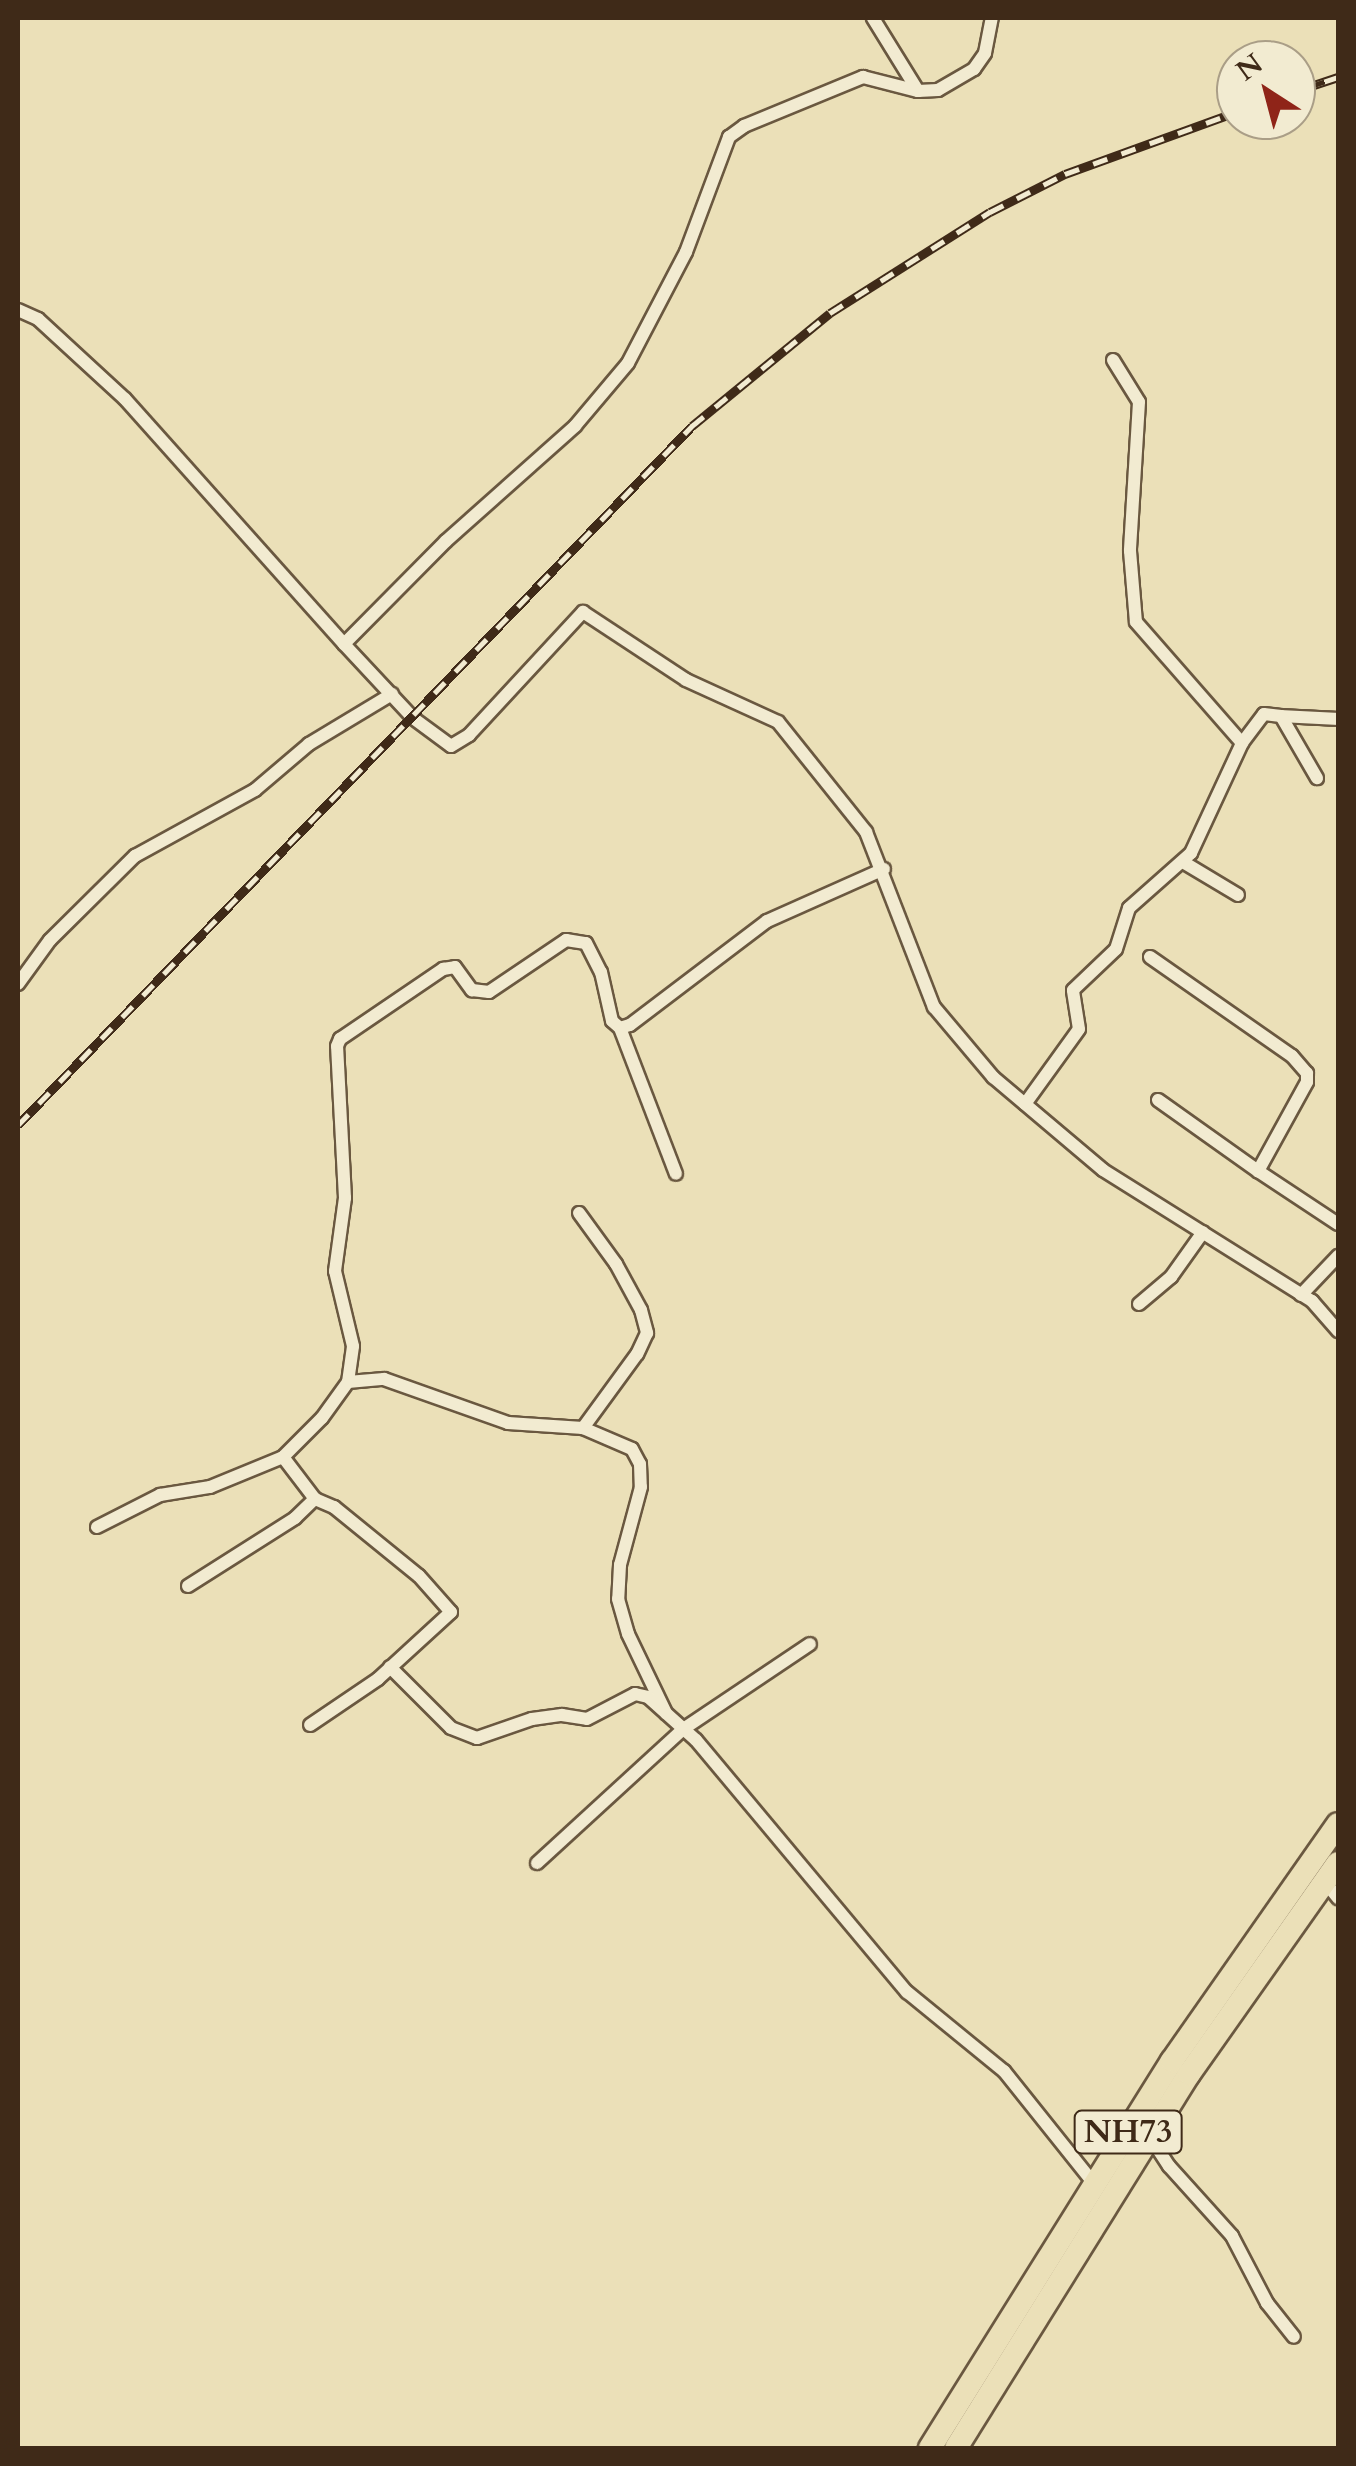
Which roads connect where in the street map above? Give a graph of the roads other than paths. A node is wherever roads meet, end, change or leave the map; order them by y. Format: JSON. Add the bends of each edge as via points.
{"nodes":[{"id":1,"x":873,"y":18,"type":"edge"},
{"id":2,"x":992,"y":18,"type":"edge"},
{"id":3,"x":918,"y":91,"type":"junction"},
{"id":4,"x":18,"y":310,"type":"edge"},
{"id":5,"x":1113,"y":360,"type":"dead end"},
{"id":6,"x":344,"y":644,"type":"junction"},
{"id":7,"x":392,"y":694,"type":"junction"},
{"id":8,"x":1281,"y":716,"type":"junction"},
{"id":9,"x":1338,"y":719,"type":"edge"},
{"id":10,"x":1242,"y":743,"type":"junction"},
{"id":11,"x":1317,"y":778,"type":"dead end"},
{"id":12,"x":1183,"y":862,"type":"junction"},
{"id":13,"x":884,"y":869,"type":"junction"},
{"id":14,"x":1238,"y":895,"type":"dead end"},
{"id":15,"x":1150,"y":957,"type":"dead end"},
{"id":16,"x":18,"y":984,"type":"edge"},
{"id":17,"x":620,"y":1028,"type":"junction"},
{"id":18,"x":1158,"y":1100,"type":"dead end"},
{"id":19,"x":1025,"y":1104,"type":"junction"},
{"id":20,"x":1258,"y":1171,"type":"junction"},
{"id":21,"x":676,"y":1174,"type":"dead end"},
{"id":22,"x":579,"y":1213,"type":"dead end"},
{"id":23,"x":1338,"y":1224,"type":"edge"},
{"id":24,"x":1203,"y":1232,"type":"junction"},
{"id":25,"x":1338,"y":1256,"type":"edge"},
{"id":26,"x":1302,"y":1294,"type":"junction"},
{"id":27,"x":1140,"y":1304,"type":"dead end"},
{"id":28,"x":1338,"y":1332,"type":"edge"},
{"id":29,"x":348,"y":1382,"type":"junction"},
{"id":30,"x":583,"y":1428,"type":"junction"},
{"id":31,"x":283,"y":1457,"type":"junction"},
{"id":32,"x":314,"y":1499,"type":"junction"},
{"id":33,"x":97,"y":1527,"type":"dead end"},
{"id":34,"x":188,"y":1586,"type":"dead end"},
{"id":35,"x":810,"y":1644,"type":"dead end"},
{"id":36,"x":390,"y":1666,"type":"junction"},
{"id":37,"x":669,"y":1720,"type":"junction"},
{"id":38,"x":310,"y":1725,"type":"dead end"},
{"id":39,"x":682,"y":1730,"type":"junction"},
{"id":40,"x":1338,"y":1824,"type":"edge"},
{"id":41,"x":537,"y":1862,"type":"dead end"},
{"id":42,"x":1334,"y":1881,"type":"edge"},
{"id":43,"x":1150,"y":2137,"type":"junction"},
{"id":44,"x":1094,"y":2185,"type":"junction"},
{"id":45,"x":1294,"y":2337,"type":"dead end"},
{"id":46,"x":930,"y":2448,"type":"edge"},
{"id":47,"x":956,"y":2448,"type":"edge"}],
"edges":[{"from":1,"to":3,"type":"street"},
{"from":2,"to":3,"type":"street","via":[[974,70],[938,90]]},
{"from":3,"to":6,"type":"street","via":[[863,78],[744,126],[730,138],[686,252],[628,363],[576,426],[446,541]]},
{"from":4,"to":6,"type":"street","via":[[38,319],[125,399]]},
{"from":5,"to":10,"type":"street","via":[[1138,402],[1130,551],[1136,622]]},
{"from":6,"to":7,"type":"street"},
{"from":7,"to":13,"type":"street","via":[[431,735],[458,743],[583,612],[686,680],[778,722],[866,832]]},
{"from":7,"to":16,"type":"street","via":[[309,744],[254,790],[135,856],[50,940]]},
{"from":8,"to":9,"type":"street"},
{"from":8,"to":10,"type":"street","via":[[1264,714]]},
{"from":8,"to":11,"type":"street"},
{"from":10,"to":12,"type":"street"},
{"from":12,"to":14,"type":"street"},
{"from":12,"to":19,"type":"street","via":[[1130,908],[1116,949],[1073,990],[1079,1029]]},
{"from":13,"to":17,"type":"street","via":[[767,921]]},
{"from":13,"to":19,"type":"street","via":[[934,1007]]},
{"from":15,"to":20,"type":"street","via":[[1307,1073]]},
{"from":17,"to":21,"type":"street"},
{"from":17,"to":29,"type":"street","via":[[586,943],[566,940],[489,992],[472,990],[455,967],[443,969],[340,1040],[344,1198],[335,1271],[352,1346]]},
{"from":18,"to":20,"type":"street"},
{"from":19,"to":24,"type":"street","via":[[1104,1170]]},
{"from":20,"to":23,"type":"street"},
{"from":22,"to":30,"type":"street","via":[[616,1264],[647,1332]]},
{"from":24,"to":26,"type":"street"},
{"from":24,"to":27,"type":"street","via":[[1171,1277]]},
{"from":25,"to":26,"type":"street"},
{"from":26,"to":28,"type":"street"},
{"from":29,"to":30,"type":"street","via":[[384,1378],[508,1423]]},
{"from":29,"to":31,"type":"street"},
{"from":30,"to":37,"type":"street","via":[[632,1449],[640,1464],[618,1599]]},
{"from":31,"to":32,"type":"street"},
{"from":31,"to":33,"type":"street","via":[[210,1487],[160,1495]]},
{"from":32,"to":34,"type":"street"},
{"from":32,"to":36,"type":"street","via":[[334,1507],[418,1576],[451,1612]]},
{"from":35,"to":39,"type":"street"},
{"from":36,"to":37,"type":"street","via":[[451,1728],[477,1738],[532,1719],[587,1718],[635,1694],[648,1697]]},
{"from":36,"to":38,"type":"street"},
{"from":37,"to":39,"type":"street"},
{"from":39,"to":41,"type":"street"},
{"from":39,"to":44,"type":"street","via":[[906,1992],[1004,2071]]},
{"from":40,"to":44,"type":"highway","number":"NH73"},
{"from":42,"to":43,"type":"highway","number":"NH73"},
{"from":43,"to":45,"type":"street","via":[[1232,2236],[1267,2303]]},
{"from":43,"to":47,"type":"highway","number":"NH73"},
{"from":44,"to":46,"type":"highway","number":"NH73"}]}
